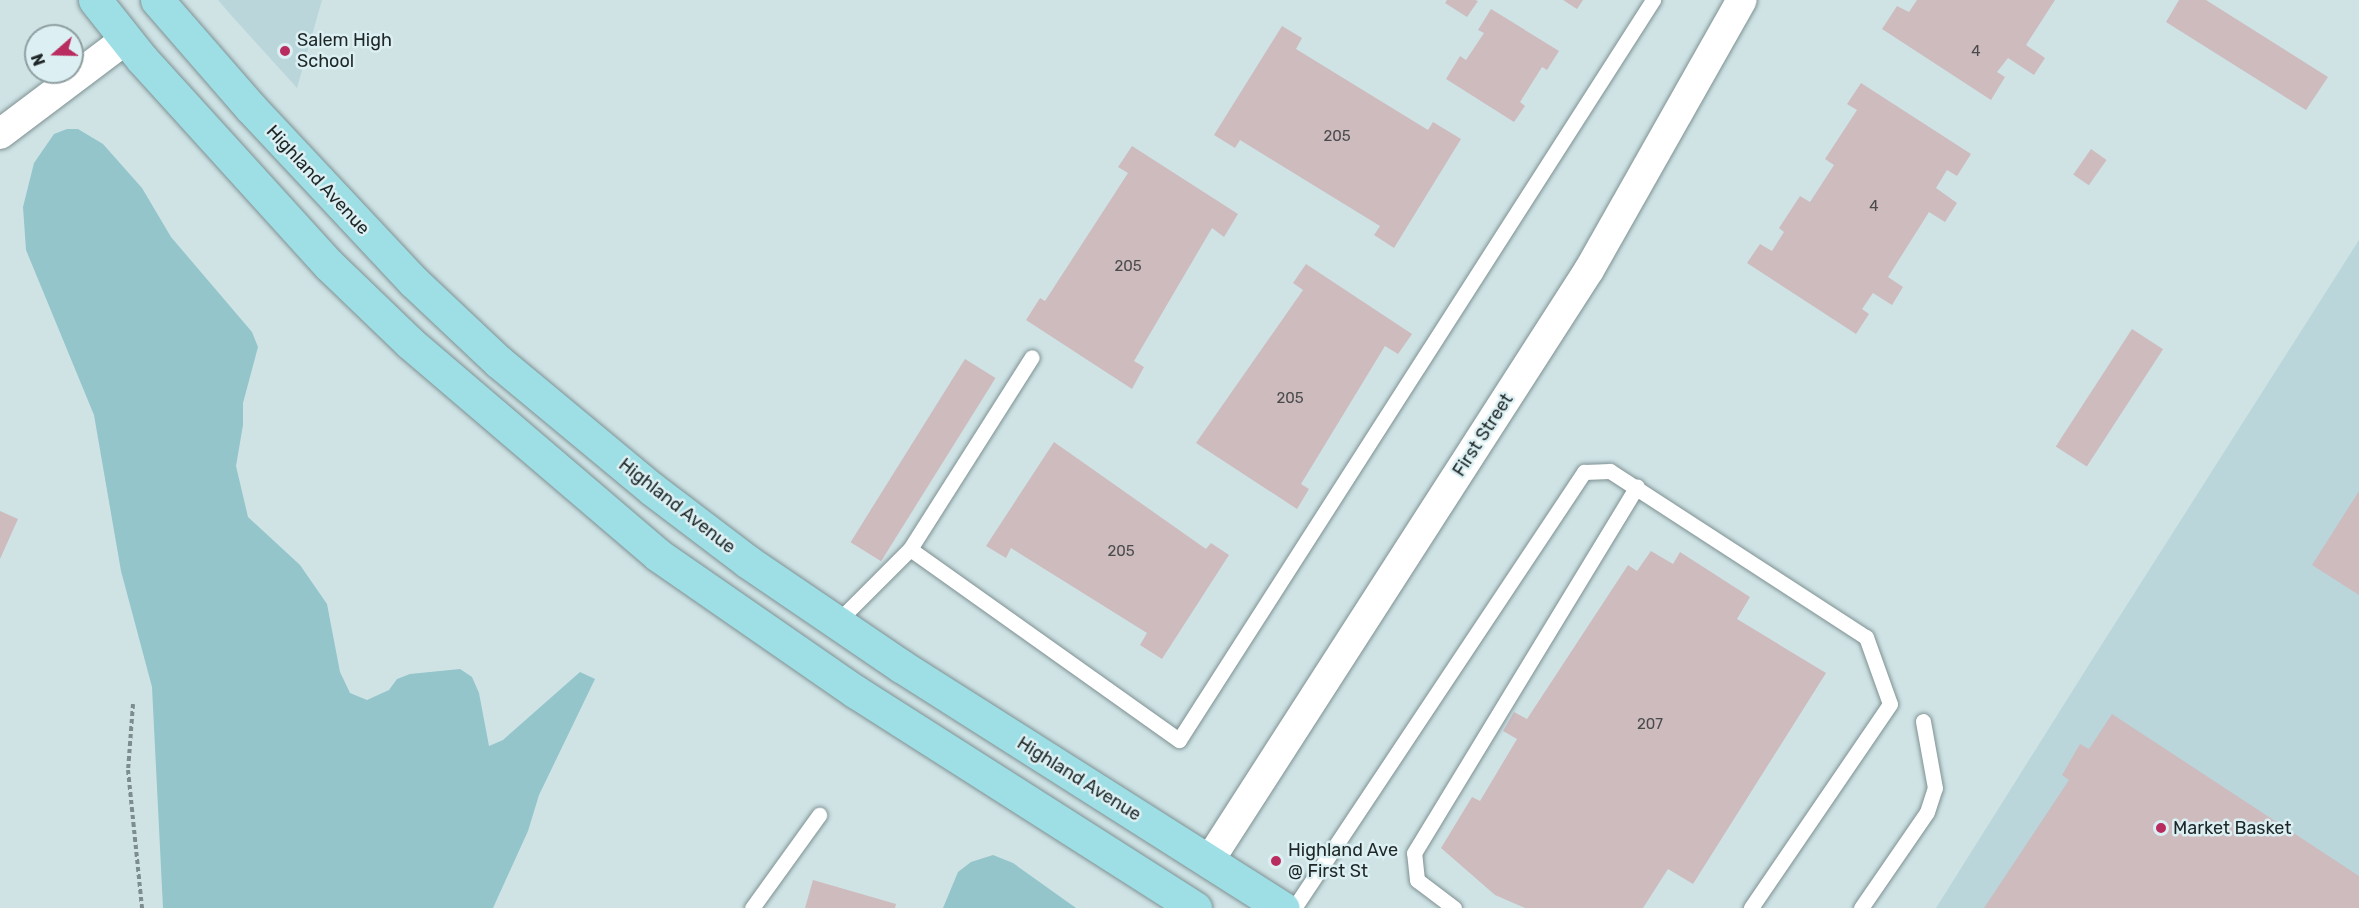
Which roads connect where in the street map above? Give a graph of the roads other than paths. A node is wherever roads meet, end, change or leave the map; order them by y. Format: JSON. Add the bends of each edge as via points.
{"nodes":[{"id":1,"x":95,"y":0,"type":"edge"},
{"id":2,"x":157,"y":0,"type":"edge"},
{"id":3,"x":1653,"y":0,"type":"edge"},
{"id":4,"x":1742,"y":0,"type":"edge"},
{"id":5,"x":126,"y":39,"type":"junction"},
{"id":6,"x":0,"y":134,"type":"edge"},
{"id":7,"x":1032,"y":357,"type":"dead end"},
{"id":8,"x":1637,"y":486,"type":"junction"},
{"id":9,"x":910,"y":549,"type":"junction"},
{"id":10,"x":837,"y":622,"type":"junction"},
{"id":11,"x":1923,"y":721,"type":"dead end"},
{"id":12,"x":819,"y":815,"type":"dead end"},
{"id":13,"x":1209,"y":861,"type":"junction"},
{"id":14,"x":752,"y":908,"type":"edge"},
{"id":15,"x":1195,"y":908,"type":"edge"},
{"id":16,"x":1283,"y":908,"type":"edge"},
{"id":17,"x":1294,"y":908,"type":"edge"},
{"id":18,"x":1454,"y":908,"type":"edge"},
{"id":19,"x":1751,"y":908,"type":"edge"},
{"id":20,"x":1861,"y":908,"type":"edge"}],
"edges":[{"from":1,"to":5,"type":"main road"},
{"from":2,"to":10,"type":"main road","name":"Highland Avenue","via":[[331,195],[414,282],[500,362],[739,556]]},
{"from":3,"to":9,"type":"lane","via":[[1179,740]]},
{"from":4,"to":13,"type":"street","name":"First Street","via":[[1590,270]]},
{"from":5,"to":6,"type":"street"},
{"from":5,"to":15,"type":"main road","via":[[329,265],[410,343],[658,555],[856,692]]},
{"from":7,"to":9,"type":"lane"},
{"from":8,"to":17,"type":"lane","via":[[1610,471],[1584,472]]},
{"from":8,"to":18,"type":"lane","via":[[1414,853],[1417,880]]},
{"from":8,"to":19,"type":"lane","via":[[1866,637],[1890,704]]},
{"from":9,"to":10,"type":"lane"},
{"from":10,"to":13,"type":"main road","name":"Highland Avenue"},
{"from":11,"to":20,"type":"lane","via":[[1935,788],[1927,812]]},
{"from":12,"to":14,"type":"lane"},
{"from":13,"to":16,"type":"main road","name":"Highland Avenue"}]}
